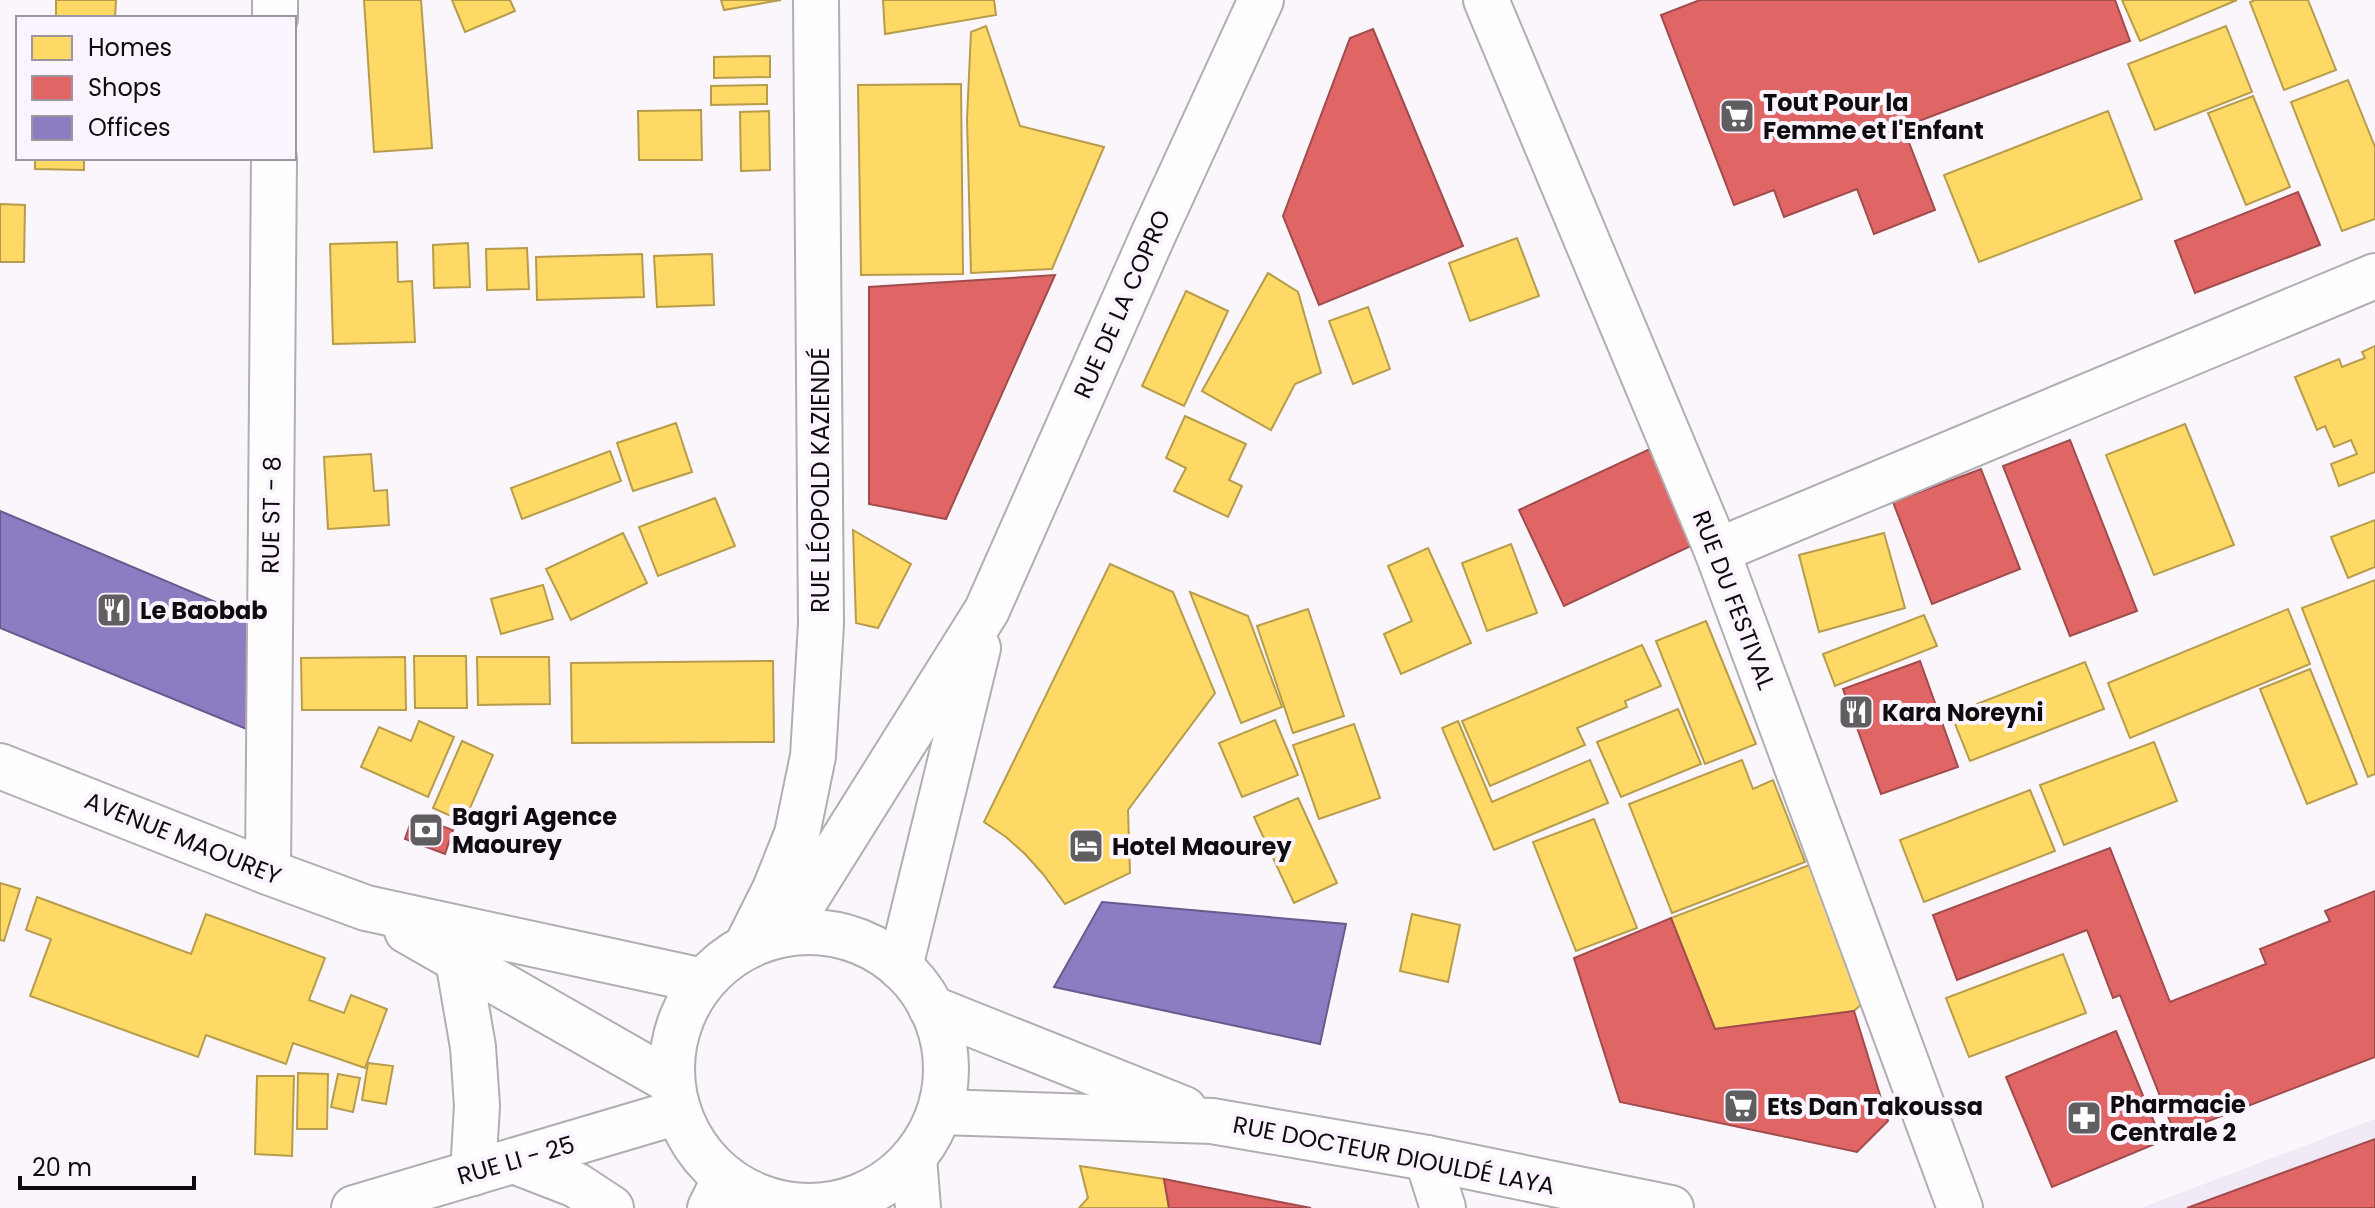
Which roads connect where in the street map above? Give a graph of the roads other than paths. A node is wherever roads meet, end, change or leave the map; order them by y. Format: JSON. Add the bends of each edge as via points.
{"nodes":[{"id":1,"x":816,"y":0,"type":"edge"},
{"id":2,"x":1261,"y":0,"type":"edge"},
{"id":3,"x":1486,"y":0,"type":"edge"},
{"id":4,"x":274,"y":160,"type":"edge"},
{"id":5,"x":2375,"y":276,"type":"edge"},
{"id":6,"x":1717,"y":551,"type":"junction"},
{"id":7,"x":987,"y":610,"type":"junction"},
{"id":8,"x":0,"y":766,"type":"edge"},
{"id":9,"x":268,"y":872,"type":"junction"},
{"id":10,"x":366,"y":908,"type":"junction"},
{"id":11,"x":765,"y":940,"type":"junction"},
{"id":12,"x":458,"y":960,"type":"junction"},
{"id":13,"x":900,"y":967,"type":"junction"},
{"id":14,"x":703,"y":981,"type":"junction"},
{"id":15,"x":931,"y":1008,"type":"junction"},
{"id":16,"x":675,"y":1097,"type":"junction"},
{"id":17,"x":940,"y":1112,"type":"junction"},
{"id":18,"x":1212,"y":1121,"type":"junction"},
{"id":19,"x":914,"y":1158,"type":"junction"},
{"id":20,"x":1427,"y":1158,"type":"junction"},
{"id":21,"x":514,"y":1161,"type":"junction"},
{"id":22,"x":473,"y":1173,"type":"junction"},
{"id":23,"x":740,"y":1198,"type":"edge"},
{"id":24,"x":354,"y":1208,"type":"edge"},
{"id":25,"x":611,"y":1208,"type":"edge"},
{"id":26,"x":918,"y":1208,"type":"edge"},
{"id":27,"x":1443,"y":1208,"type":"edge"},
{"id":28,"x":1671,"y":1208,"type":"edge"},
{"id":29,"x":1960,"y":1208,"type":"edge"}],
"edges":[{"from":1,"to":11,"type":"street","name":"RUE LÉOPOLD KAZIENDÉ","via":[[821,624],[813,756],[797,834],[775,889]]},
{"from":2,"to":7,"type":"street","name":"RUE DE LA COPRO"},
{"from":3,"to":6,"type":"street","name":"RUE DU FESTIVAL"},
{"from":4,"to":9,"type":"street","name":"RUE ST - 8"},
{"from":5,"to":6,"type":"street"},
{"from":6,"to":29,"type":"street","name":"RUE DU FESTIVAL"},
{"from":7,"to":11,"type":"street","name":"RUE DE LA COPRO"},
{"from":7,"to":13,"type":"street","name":"RUE DE LA COPRO"},
{"from":8,"to":9,"type":"street","name":"AVENUE MAOUREY"},
{"from":9,"to":10,"type":"street","name":"AVENUE MAOUREY"},
{"from":10,"to":12,"type":"street","name":"AVENUE MAOUREY"},
{"from":10,"to":14,"type":"street","name":"AVENUE MAOUREY"},
{"from":11,"to":13,"type":"street","via":[[825,933],[865,944]]},
{"from":11,"to":14,"type":"street","via":[[723,961]]},
{"from":12,"to":16,"type":"street","name":"AVENUE MAOUREY"},
{"from":12,"to":22,"type":"street","via":[[473,1047]]},
{"from":13,"to":15,"type":"street"},
{"from":14,"to":16,"type":"street","via":[[685,1011],[674,1045]]},
{"from":15,"to":17,"type":"street","via":[[947,1076]]},
{"from":15,"to":18,"type":"street","name":"RUE DOCTEUR DIOULDÉ LAYA"},
{"from":16,"to":21,"type":"street","name":"RUE LI - 25"},
{"from":16,"to":23,"type":"street","via":[[697,1148]]},
{"from":17,"to":18,"type":"street","name":"RUE DOCTEUR DIOULDÉ LAYA"},
{"from":17,"to":19,"type":"street"},
{"from":18,"to":20,"type":"street","name":"RUE DOCTEUR DIOULDÉ LAYA"},
{"from":19,"to":23,"type":"street","via":[[889,1181],[859,1197],[826,1205]]},
{"from":19,"to":26,"type":"street"},
{"from":20,"to":27,"type":"street"},
{"from":20,"to":28,"type":"street","name":"RUE DOCTEUR DIOULDÉ LAYA"},
{"from":21,"to":22,"type":"street","name":"RUE LI - 25"},
{"from":21,"to":25,"type":"street","via":[[576,1185]]},
{"from":22,"to":24,"type":"street","name":"RUE LI - 25"}]}
